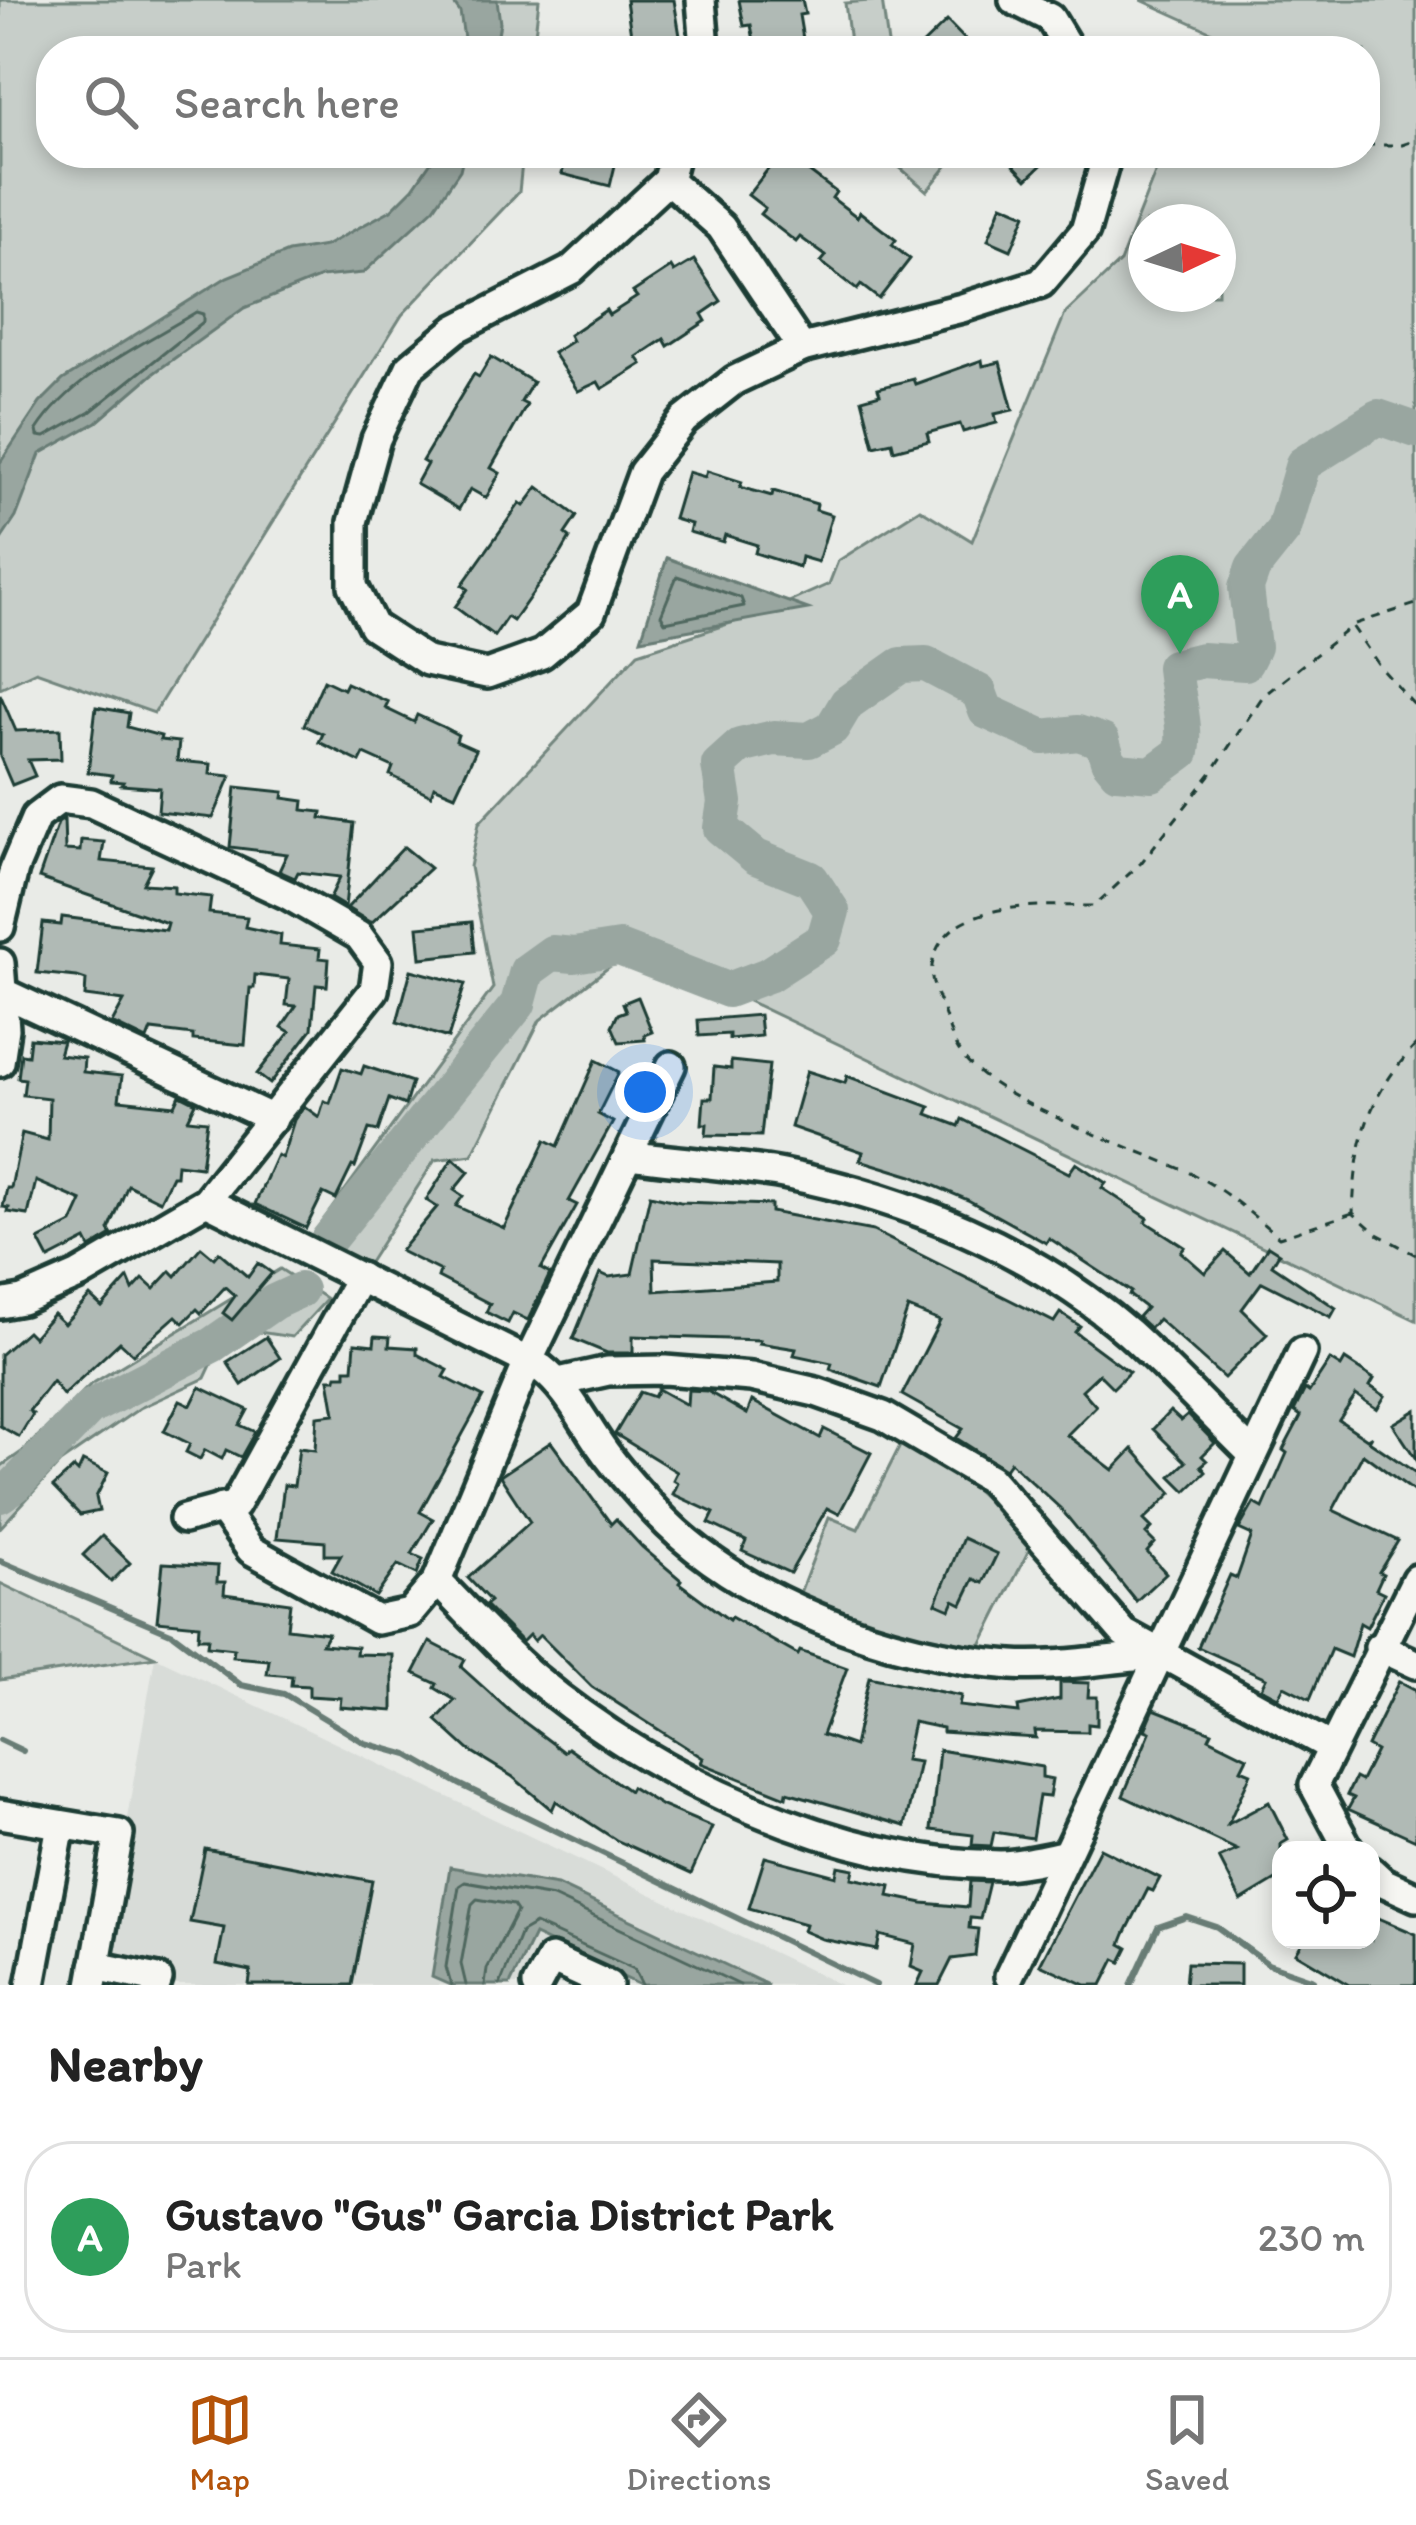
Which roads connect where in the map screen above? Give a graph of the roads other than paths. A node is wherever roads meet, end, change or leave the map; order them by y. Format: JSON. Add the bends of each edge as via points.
{"nodes":[{"id":1,"x":701,"y":0,"type":"edge"},
{"id":2,"x":1014,"y":0,"type":"edge"},
{"id":3,"x":704,"y":36,"type":"edge"},
{"id":4,"x":1061,"y":36,"type":"edge"},
{"id":5,"x":670,"y":168,"type":"edge"},
{"id":6,"x":674,"y":168,"type":"edge"},
{"id":7,"x":1103,"y":168,"type":"edge"},
{"id":8,"x":802,"y":348,"type":"junction"},
{"id":9,"x":0,"y":927,"type":"edge"},
{"id":10,"x":0,"y":963,"type":"edge"},
{"id":11,"x":2,"y":992,"type":"edge"},
{"id":12,"x":0,"y":1062,"type":"edge"},
{"id":13,"x":671,"y":1066,"type":"dead end"},
{"id":14,"x":273,"y":1119,"type":"junction"},
{"id":15,"x":628,"y":1155,"type":"junction"},
{"id":16,"x":206,"y":1201,"type":"junction"},
{"id":17,"x":360,"y":1277,"type":"junction"},
{"id":18,"x":0,"y":1304,"type":"edge"},
{"id":19,"x":1302,"y":1352,"type":"dead end"},
{"id":20,"x":528,"y":1362,"type":"junction"},
{"id":21,"x":559,"y":1382,"type":"junction"},
{"id":22,"x":1253,"y":1455,"type":"junction"},
{"id":23,"x":221,"y":1508,"type":"junction"},
{"id":24,"x":184,"y":1519,"type":"dead end"},
{"id":25,"x":1416,"y":1579,"type":"edge"},
{"id":26,"x":437,"y":1581,"type":"junction"},
{"id":27,"x":1379,"y":1647,"type":"junction"},
{"id":28,"x":1158,"y":1655,"type":"junction"},
{"id":29,"x":1416,"y":1664,"type":"edge"},
{"id":30,"x":1331,"y":1747,"type":"junction"},
{"id":31,"x":0,"y":1814,"type":"edge"},
{"id":32,"x":61,"y":1825,"type":"junction"},
{"id":33,"x":1344,"y":1841,"type":"edge"},
{"id":34,"x":1063,"y":1855,"type":"junction"},
{"id":35,"x":1380,"y":1879,"type":"edge"},
{"id":36,"x":1416,"y":1897,"type":"edge"},
{"id":37,"x":93,"y":1976,"type":"edge"},
{"id":38,"x":1009,"y":1976,"type":"dead end"},
{"id":39,"x":32,"y":1985,"type":"edge"},
{"id":40,"x":156,"y":1985,"type":"edge"},
{"id":41,"x":538,"y":1985,"type":"edge"},
{"id":42,"x":608,"y":1985,"type":"edge"}],
"edges":[{"from":1,"to":3,"type":"lane"},
{"from":2,"to":4,"type":"lane","via":[[1050,18]]},
{"from":5,"to":8,"type":"lane","via":[[572,271],[456,329],[410,367],[376,439],[353,522],[353,586],[374,626],[427,661],[487,674],[542,653],[591,613],[643,472],[684,420],[735,380]]},
{"from":6,"to":8,"type":"lane"},
{"from":7,"to":8,"type":"lane","via":[[1085,231],[1041,283]]},
{"from":9,"to":14,"type":"lane","via":[[36,817],[60,799],[111,812],[359,936],[378,962],[374,990]]},
{"from":10,"to":11,"type":"lane"},
{"from":11,"to":12,"type":"lane"},
{"from":11,"to":14,"type":"lane"},
{"from":13,"to":15,"type":"lane"},
{"from":14,"to":16,"type":"lane"},
{"from":15,"to":20,"type":"lane"},
{"from":15,"to":22,"type":"lane","via":[[782,1174],[970,1232],[1126,1331]]},
{"from":16,"to":17,"type":"lane"},
{"from":16,"to":18,"type":"lane","via":[[79,1275]]},
{"from":17,"to":20,"type":"lane"},
{"from":17,"to":23,"type":"lane","via":[[235,1504]]},
{"from":19,"to":22,"type":"lane"},
{"from":20,"to":21,"type":"lane"},
{"from":20,"to":26,"type":"lane"},
{"from":21,"to":28,"type":"lane","via":[[627,1371],[751,1377],[883,1416],[990,1479],[1124,1633]]},
{"from":21,"to":28,"type":"lane","via":[[657,1514],[694,1547],[818,1618],[956,1658],[1015,1665]]},
{"from":22,"to":28,"type":"lane"},
{"from":23,"to":24,"type":"lane"},
{"from":23,"to":26,"type":"lane","via":[[251,1550],[377,1620],[410,1612]]},
{"from":25,"to":27,"type":"lane"},
{"from":26,"to":34,"type":"lane","via":[[533,1677],[622,1741],[743,1806],[927,1859],[1003,1865]]},
{"from":27,"to":29,"type":"lane"},
{"from":27,"to":30,"type":"lane"},
{"from":28,"to":30,"type":"lane"},
{"from":28,"to":34,"type":"lane"},
{"from":30,"to":33,"type":"lane","via":[[1314,1786]]},
{"from":31,"to":32,"type":"lane"},
{"from":32,"to":37,"type":"lane","via":[[119,1834]]},
{"from":32,"to":39,"type":"lane"},
{"from":34,"to":38,"type":"lane"},
{"from":35,"to":36,"type":"lane"},
{"from":37,"to":40,"type":"lane","via":[[158,1979]]},
{"from":41,"to":42,"type":"lane","via":[[550,1959]]}]}
